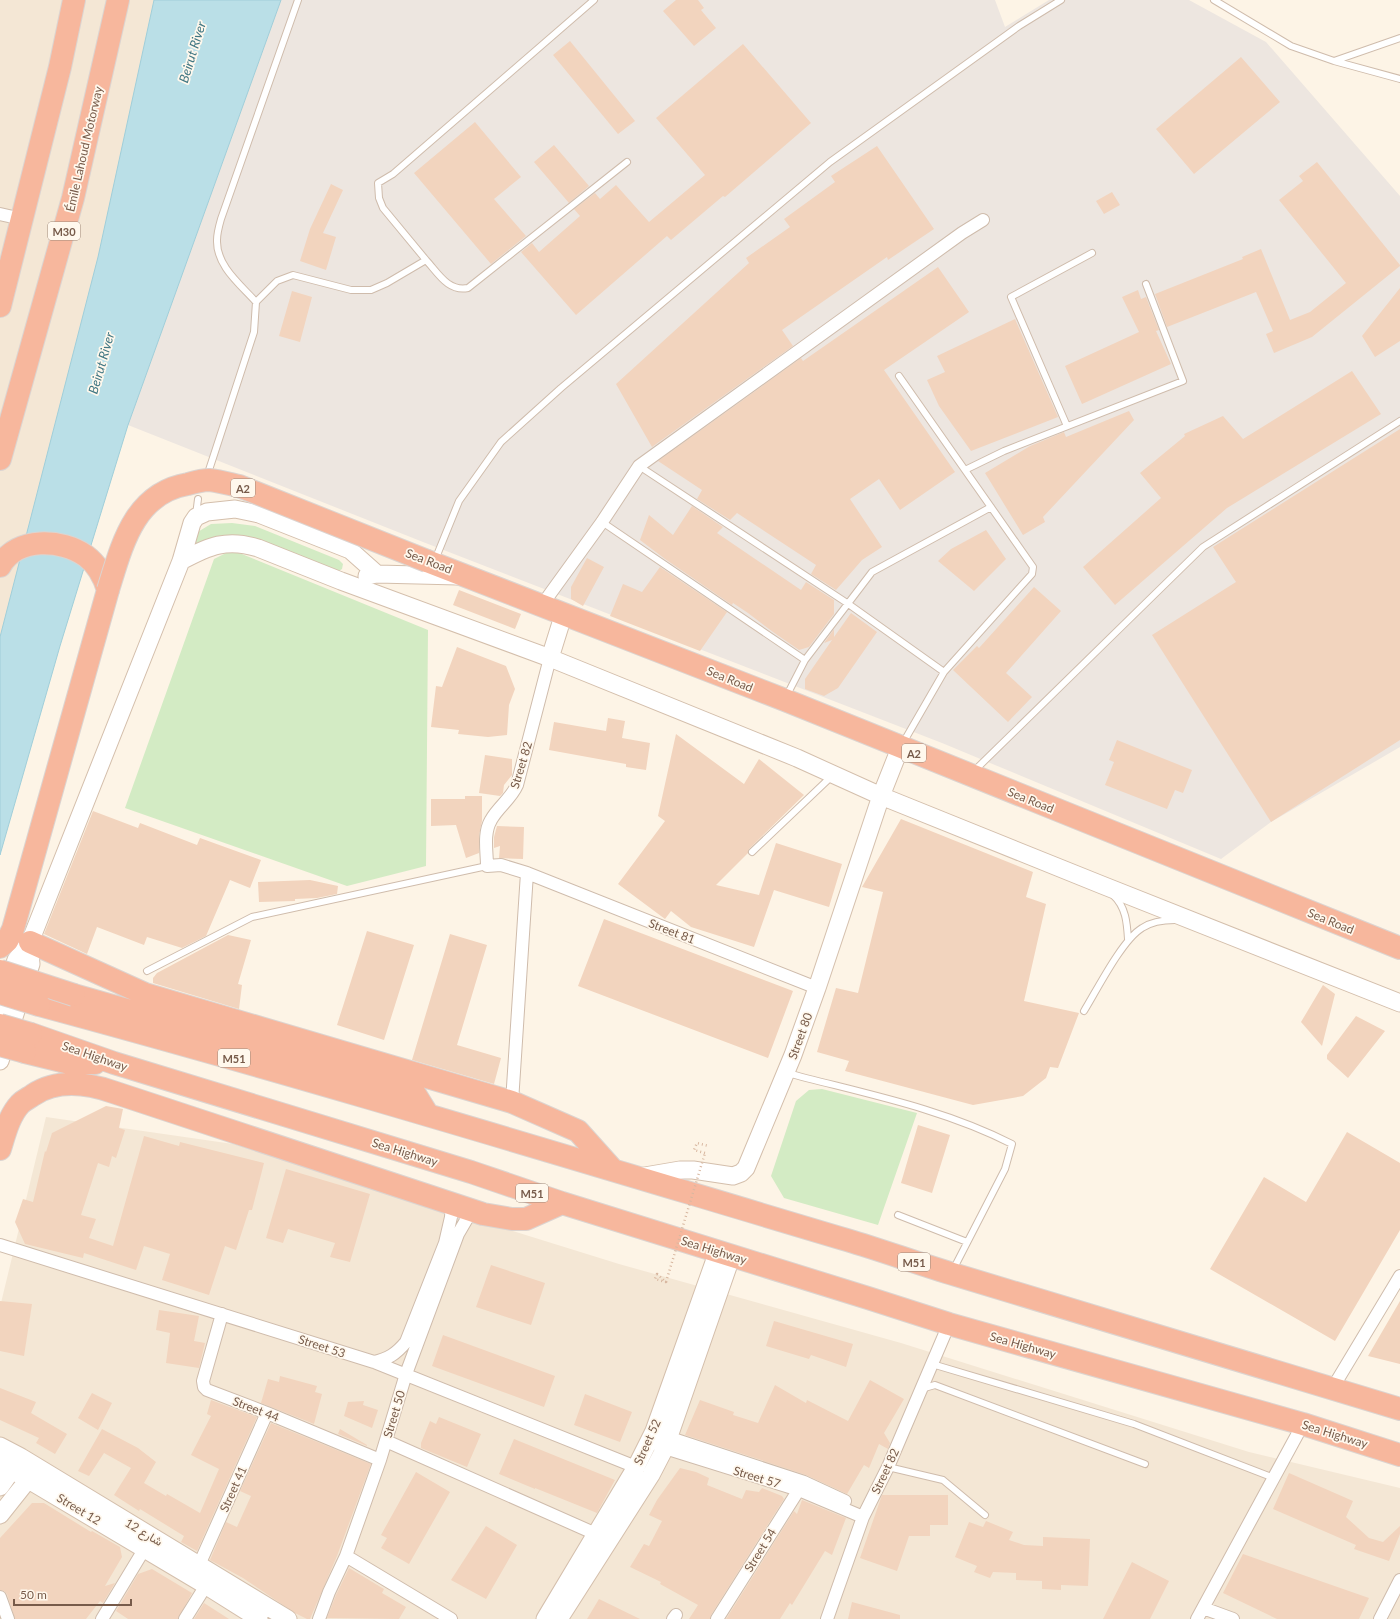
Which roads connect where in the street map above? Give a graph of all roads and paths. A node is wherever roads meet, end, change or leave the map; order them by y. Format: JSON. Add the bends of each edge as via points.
{"nodes":[{"id":1,"x":74,"y":0,"type":"edge"},
{"id":2,"x":118,"y":0,"type":"edge"},
{"id":3,"x":298,"y":0,"type":"edge"},
{"id":4,"x":594,"y":0,"type":"edge"},
{"id":5,"x":1061,"y":0,"type":"edge"},
{"id":6,"x":1214,"y":0,"type":"edge"},
{"id":7,"x":1400,"y":38,"type":"edge"},
{"id":8,"x":1334,"y":61,"type":"junction"},
{"id":9,"x":1400,"y":79,"type":"edge"},
{"id":10,"x":627,"y":162,"type":"dead end"},
{"id":11,"x":0,"y":214,"type":"edge"},
{"id":12,"x":22,"y":219,"type":"junction"},
{"id":13,"x":983,"y":220,"type":"dead end"},
{"id":14,"x":1092,"y":253,"type":"dead end"},
{"id":15,"x":426,"y":260,"type":"junction"},
{"id":16,"x":1146,"y":284,"type":"dead end"},
{"id":17,"x":256,"y":302,"type":"junction"},
{"id":18,"x":0,"y":306,"type":"edge"},
{"id":19,"x":899,"y":376,"type":"dead end"},
{"id":20,"x":1400,"y":421,"type":"edge"},
{"id":21,"x":1067,"y":426,"type":"junction"},
{"id":22,"x":0,"y":460,"type":"edge"},
{"id":23,"x":639,"y":466,"type":"junction"},
{"id":24,"x":208,"y":470,"type":"dead end"},
{"id":25,"x":965,"y":470,"type":"junction"},
{"id":26,"x":198,"y":499,"type":"dead end"},
{"id":27,"x":992,"y":507,"type":"junction"},
{"id":28,"x":196,"y":517,"type":"junction"},
{"id":29,"x":602,"y":522,"type":"junction"},
{"id":30,"x":123,"y":543,"type":"junction"},
{"id":31,"x":87,"y":557,"type":"junction"},
{"id":32,"x":181,"y":561,"type":"junction"},
{"id":33,"x":430,"y":562,"type":"junction"},
{"id":34,"x":0,"y":566,"type":"edge"},
{"id":35,"x":377,"y":574,"type":"junction"},
{"id":36,"x":469,"y":576,"type":"junction"},
{"id":37,"x":341,"y":581,"type":"junction"},
{"id":38,"x":108,"y":590,"type":"junction"},
{"id":39,"x":847,"y":603,"type":"junction"},
{"id":40,"x":542,"y":605,"type":"junction"},
{"id":41,"x":564,"y":614,"type":"junction"},
{"id":42,"x":550,"y":658,"type":"junction"},
{"id":43,"x":805,"y":660,"type":"junction"},
{"id":44,"x":944,"y":672,"type":"junction"},
{"id":45,"x":785,"y":700,"type":"junction"},
{"id":46,"x":900,"y":748,"type":"junction"},
{"id":47,"x":834,"y":774,"type":"junction"},
{"id":48,"x":970,"y":776,"type":"junction"},
{"id":49,"x":881,"y":796,"type":"junction"},
{"id":50,"x":752,"y":852,"type":"dead end"},
{"id":51,"x":487,"y":866,"type":"junction"},
{"id":52,"x":527,"y":874,"type":"junction"},
{"id":53,"x":1102,"y":885,"type":"junction"},
{"id":54,"x":1191,"y":921,"type":"junction"},
{"id":55,"x":1128,"y":939,"type":"junction"},
{"id":56,"x":29,"y":943,"type":"junction"},
{"id":57,"x":0,"y":947,"type":"edge"},
{"id":58,"x":1400,"y":948,"type":"edge"},
{"id":59,"x":147,"y":971,"type":"dead end"},
{"id":60,"x":0,"y":972,"type":"edge"},
{"id":61,"x":817,"y":988,"type":"junction"},
{"id":62,"x":0,"y":993,"type":"edge"},
{"id":63,"x":1400,"y":1003,"type":"edge"},
{"id":64,"x":0,"y":1008,"type":"edge"},
{"id":65,"x":1084,"y":1011,"type":"dead end"},
{"id":66,"x":0,"y":1025,"type":"edge"},
{"id":67,"x":28,"y":1043,"type":"junction"},
{"id":68,"x":0,"y":1044,"type":"edge"},
{"id":69,"x":0,"y":1061,"type":"edge"},
{"id":70,"x":787,"y":1073,"type":"junction"},
{"id":71,"x":512,"y":1102,"type":"junction"},
{"id":72,"x":428,"y":1115,"type":"junction"},
{"id":73,"x":709,"y":1146,"type":"dead end"},
{"id":74,"x":0,"y":1149,"type":"edge"},
{"id":75,"x":613,"y":1170,"type":"junction"},
{"id":76,"x":638,"y":1177,"type":"junction"},
{"id":77,"x":452,"y":1203,"type":"junction"},
{"id":78,"x":562,"y":1203,"type":"junction"},
{"id":79,"x":472,"y":1210,"type":"junction"},
{"id":80,"x":898,"y":1215,"type":"dead end"},
{"id":81,"x":967,"y":1242,"type":"junction"},
{"id":82,"x":0,"y":1245,"type":"edge"},
{"id":83,"x":725,"y":1253,"type":"junction"},
{"id":84,"x":951,"y":1274,"type":"junction"},
{"id":85,"x":1400,"y":1276,"type":"edge"},
{"id":86,"x":666,"y":1282,"type":"dead end"},
{"id":87,"x":427,"y":1304,"type":"junction"},
{"id":88,"x":222,"y":1314,"type":"junction"},
{"id":89,"x":949,"y":1324,"type":"junction"},
{"id":90,"x":374,"y":1362,"type":"junction"},
{"id":91,"x":932,"y":1364,"type":"junction"},
{"id":92,"x":406,"y":1374,"type":"junction"},
{"id":93,"x":921,"y":1389,"type":"junction"},
{"id":94,"x":1332,"y":1389,"type":"junction"},
{"id":95,"x":1400,"y":1409,"type":"edge"},
{"id":96,"x":267,"y":1413,"type":"junction"},
{"id":97,"x":1303,"y":1424,"type":"junction"},
{"id":98,"x":659,"y":1440,"type":"junction"},
{"id":99,"x":386,"y":1441,"type":"junction"},
{"id":100,"x":0,"y":1446,"type":"edge"},
{"id":101,"x":1400,"y":1455,"type":"edge"},
{"id":102,"x":380,"y":1460,"type":"junction"},
{"id":103,"x":11,"y":1463,"type":"edge"},
{"id":104,"x":1145,"y":1464,"type":"dead end"},
{"id":105,"x":636,"y":1467,"type":"junction"},
{"id":106,"x":888,"y":1467,"type":"junction"},
{"id":107,"x":33,"y":1473,"type":"junction"},
{"id":108,"x":1274,"y":1478,"type":"junction"},
{"id":109,"x":801,"y":1486,"type":"junction"},
{"id":110,"x":0,"y":1487,"type":"edge"},
{"id":111,"x":865,"y":1514,"type":"junction"},
{"id":112,"x":0,"y":1515,"type":"edge"},
{"id":113,"x":984,"y":1515,"type":"dead end"},
{"id":114,"x":596,"y":1534,"type":"junction"},
{"id":115,"x":149,"y":1543,"type":"junction"},
{"id":116,"x":346,"y":1556,"type":"junction"},
{"id":117,"x":206,"y":1574,"type":"junction"},
{"id":118,"x":1400,"y":1580,"type":"edge"},
{"id":119,"x":0,"y":1597,"type":"edge"},
{"id":120,"x":1200,"y":1614,"type":"edge"},
{"id":121,"x":107,"y":1617,"type":"edge"},
{"id":122,"x":8,"y":1619,"type":"edge"},
{"id":123,"x":185,"y":1619,"type":"edge"},
{"id":124,"x":259,"y":1619,"type":"edge"},
{"id":125,"x":288,"y":1619,"type":"edge"},
{"id":126,"x":319,"y":1619,"type":"edge"},
{"id":127,"x":451,"y":1619,"type":"edge"},
{"id":128,"x":545,"y":1619,"type":"edge"},
{"id":129,"x":560,"y":1619,"type":"edge"},
{"id":130,"x":717,"y":1619,"type":"edge"},
{"id":131,"x":827,"y":1619,"type":"edge"},
{"id":132,"x":1233,"y":1619,"type":"edge"},
{"id":133,"x":1380,"y":1619,"type":"edge"}],
"edges":[{"from":1,"to":12,"type":"highway"},
{"from":2,"to":22,"type":"highway","name":"Émile Lahoud Motorway","number":"M30","via":[[73,198]]},
{"from":3,"to":17,"type":"lane","via":[[221,218],[217,241],[219,258],[225,268]]},
{"from":4,"to":15,"type":"lane","via":[[393,174],[378,183],[383,208]]},
{"from":5,"to":33,"type":"lane","via":[[1020,26],[830,162],[561,388],[501,442],[459,501]]},
{"from":6,"to":8,"type":"lane","via":[[1291,46]]},
{"from":7,"to":8,"type":"lane"},
{"from":8,"to":9,"type":"lane"},
{"from":10,"to":15,"type":"lane","via":[[468,288],[460,289],[449,285]]},
{"from":11,"to":12,"type":"street"},
{"from":12,"to":18,"type":"highway"},
{"from":13,"to":23,"type":"street"},
{"from":14,"to":21,"type":"lane","via":[[1011,297]]},
{"from":15,"to":17,"type":"lane","via":[[372,290],[351,290],[294,275],[289,276],[277,281]]},
{"from":16,"to":21,"type":"lane","via":[[1183,381]]},
{"from":17,"to":24,"type":"lane","via":[[254,332]]},
{"from":19,"to":25,"type":"lane"},
{"from":20,"to":48,"type":"lane","via":[[1203,547]]},
{"from":21,"to":25,"type":"lane"},
{"from":23,"to":29,"type":"street"},
{"from":23,"to":39,"type":"lane"},
{"from":25,"to":27,"type":"lane"},
{"from":26,"to":28,"type":"lane"},
{"from":27,"to":39,"type":"lane","via":[[872,572]]},
{"from":27,"to":44,"type":"lane","via":[[1033,567],[1032,574]]},
{"from":28,"to":32,"type":"street"},
{"from":28,"to":35,"type":"street","via":[[207,512],[236,509],[259,514],[350,550]]},
{"from":29,"to":40,"type":"street"},
{"from":29,"to":43,"type":"lane"},
{"from":30,"to":31,"type":"highway","number":"A2","via":[[112,553],[100,557]]},
{"from":30,"to":33,"type":"highway","name":"Sea Road","number":"A2","bridge":true,"via":[[137,515],[156,496],[179,485],[208,480],[239,486]]},
{"from":30,"to":38,"type":"highway","name":"Sea Road","number":"A2","bridge":true},
{"from":31,"to":34,"type":"highway","via":[[52,543],[32,544],[14,552]]},
{"from":31,"to":38,"type":"highway","via":[[103,576]]},
{"from":32,"to":37,"type":"street","via":[[211,546],[236,543],[258,548]]},
{"from":32,"to":56,"type":"street"},
{"from":33,"to":36,"type":"highway","name":"Sea Road","number":"A2"},
{"from":35,"to":36,"type":"street"},
{"from":35,"to":37,"type":"street"},
{"from":36,"to":40,"type":"highway","name":"Sea Road","number":"A2"},
{"from":37,"to":42,"type":"street"},
{"from":38,"to":57,"type":"highway","name":"Sea Road","via":[[13,930]]},
{"from":39,"to":43,"type":"lane"},
{"from":39,"to":44,"type":"lane"},
{"from":40,"to":41,"type":"highway","name":"Sea Road","number":"A2"},
{"from":41,"to":42,"type":"street"},
{"from":41,"to":45,"type":"highway","name":"Sea Road","number":"A2"},
{"from":42,"to":47,"type":"street"},
{"from":42,"to":51,"type":"street","name":"Street 82","via":[[517,785],[514,793],[491,820],[487,830]]},
{"from":43,"to":45,"type":"lane"},
{"from":44,"to":46,"type":"lane"},
{"from":45,"to":46,"type":"highway","name":"Sea Road","number":"A2"},
{"from":46,"to":48,"type":"highway","name":"Sea Road","number":"A2"},
{"from":46,"to":49,"type":"street","name":"Street 80"},
{"from":47,"to":49,"type":"street"},
{"from":47,"to":50,"type":"lane"},
{"from":48,"to":58,"type":"highway","name":"Sea Road","number":"A2"},
{"from":49,"to":53,"type":"street"},
{"from":49,"to":61,"type":"street","name":"Street 80"},
{"from":51,"to":52,"type":"street","name":"Street 81","via":[[500,865]]},
{"from":51,"to":59,"type":"lane","via":[[252,918]]},
{"from":52,"to":61,"type":"street","name":"Street 81"},
{"from":52,"to":71,"type":"street"},
{"from":53,"to":54,"type":"street"},
{"from":53,"to":55,"type":"lane","via":[[1117,899],[1127,917]]},
{"from":54,"to":55,"type":"lane","via":[[1165,920],[1143,927]]},
{"from":54,"to":63,"type":"street"},
{"from":55,"to":65,"type":"lane"},
{"from":56,"to":64,"type":"street","via":[[16,960]]},
{"from":56,"to":69,"type":"street","via":[[31,964]]},
{"from":56,"to":71,"type":"highway","via":[[145,994]]},
{"from":60,"to":72,"type":"highway","bridge":true,"via":[[415,1094]]},
{"from":61,"to":70,"type":"street","name":"Street 80"},
{"from":62,"to":72,"type":"highway","number":"M51","bridge":true},
{"from":66,"to":67,"type":"highway","bridge":true},
{"from":67,"to":68,"type":"highway","bridge":true},
{"from":67,"to":78,"type":"highway","name":"Sea Highway","number":"M51","via":[[70,1063],[114,1063],[471,1172]]},
{"from":70,"to":76,"type":"street","name":"Street 80","via":[[750,1161],[741,1173],[733,1176],[680,1170]]},
{"from":70,"to":81,"type":"lane","via":[[916,1107],[1012,1144],[1005,1169]]},
{"from":71,"to":75,"type":"highway","via":[[578,1131]]},
{"from":72,"to":75,"type":"highway","number":"M51"},
{"from":73,"to":86,"type":"path","bridge":true,"via":[[697,1143],[694,1150],[705,1153]]},
{"from":74,"to":77,"type":"highway","via":[[7,1127],[21,1103],[42,1089],[53,1086],[91,1086]]},
{"from":75,"to":76,"type":"highway","number":"M51"},
{"from":76,"to":84,"type":"highway","number":"M51"},
{"from":77,"to":79,"type":"highway"},
{"from":77,"to":87,"type":"street","via":[[449,1230]]},
{"from":78,"to":79,"type":"highway","via":[[526,1219]]},
{"from":78,"to":83,"type":"highway","name":"Sea Highway","number":"M51"},
{"from":79,"to":87,"type":"street","name":"Street 50","via":[[458,1234]]},
{"from":80,"to":81,"type":"lane"},
{"from":81,"to":84,"type":"lane"},
{"from":82,"to":88,"type":"street","name":"Street 53"},
{"from":83,"to":89,"type":"highway","name":"Sea Highway","number":"M51"},
{"from":83,"to":98,"type":"street","name":"Street 52"},
{"from":84,"to":94,"type":"highway","number":"M51"},
{"from":85,"to":94,"type":"street"},
{"from":87,"to":90,"type":"street","via":[[398,1352],[387,1359]]},
{"from":87,"to":92,"type":"street","name":"Street 50"},
{"from":88,"to":90,"type":"street","name":"Street 53"},
{"from":88,"to":96,"type":"street","name":"Street 44","via":[[203,1381],[204,1387]]},
{"from":89,"to":91,"type":"street","name":"Street 82"},
{"from":89,"to":97,"type":"highway","name":"Sea Highway","number":"M51"},
{"from":90,"to":92,"type":"street","name":"Street 53"},
{"from":91,"to":93,"type":"street","name":"Street 82"},
{"from":91,"to":108,"type":"lane","via":[[1134,1424]]},
{"from":92,"to":99,"type":"street","name":"Street 50"},
{"from":92,"to":105,"type":"street","name":"Street 53"},
{"from":93,"to":104,"type":"lane","via":[[935,1385]]},
{"from":93,"to":106,"type":"street","name":"Street 82"},
{"from":94,"to":95,"type":"highway","number":"M51"},
{"from":96,"to":102,"type":"street","name":"Street 44"},
{"from":96,"to":117,"type":"street","name":"Street 41"},
{"from":97,"to":101,"type":"highway","name":"Sea Highway","number":"M51"},
{"from":97,"to":108,"type":"street"},
{"from":98,"to":105,"type":"street","name":"Street 52"},
{"from":98,"to":109,"type":"street","name":"Street 57"},
{"from":98,"to":129,"type":"street","name":"Street 52","via":[[652,1475]]},
{"from":99,"to":102,"type":"street","name":"Street 50"},
{"from":99,"to":114,"type":"street"},
{"from":100,"to":103,"type":"street"},
{"from":102,"to":116,"type":"street","name":"Street 50"},
{"from":103,"to":107,"type":"street","name":"Street 12"},
{"from":103,"to":110,"type":"street"},
{"from":105,"to":114,"type":"street","name":"Street 52"},
{"from":106,"to":111,"type":"street","name":"Street 82"},
{"from":106,"to":113,"type":"lane","via":[[943,1480]]},
{"from":107,"to":112,"type":"street"},
{"from":107,"to":115,"type":"street","name":"Street 12"},
{"from":108,"to":120,"type":"street"},
{"from":109,"to":111,"type":"street","name":"Street 57"},
{"from":109,"to":130,"type":"street","name":"Street 54"},
{"from":111,"to":131,"type":"street","name":"Street 82"},
{"from":114,"to":128,"type":"street","name":"Street 52"},
{"from":115,"to":117,"type":"street","name":"شارع 12"},
{"from":115,"to":121,"type":"street"},
{"from":116,"to":126,"type":"street","name":"Street 50"},
{"from":116,"to":127,"type":"street"},
{"from":117,"to":123,"type":"street"},
{"from":117,"to":124,"type":"street"},
{"from":117,"to":125,"type":"street","name":"شارع 12"},
{"from":118,"to":133,"type":"street"},
{"from":119,"to":122,"type":"street"},
{"from":120,"to":132,"type":"street"}]}
